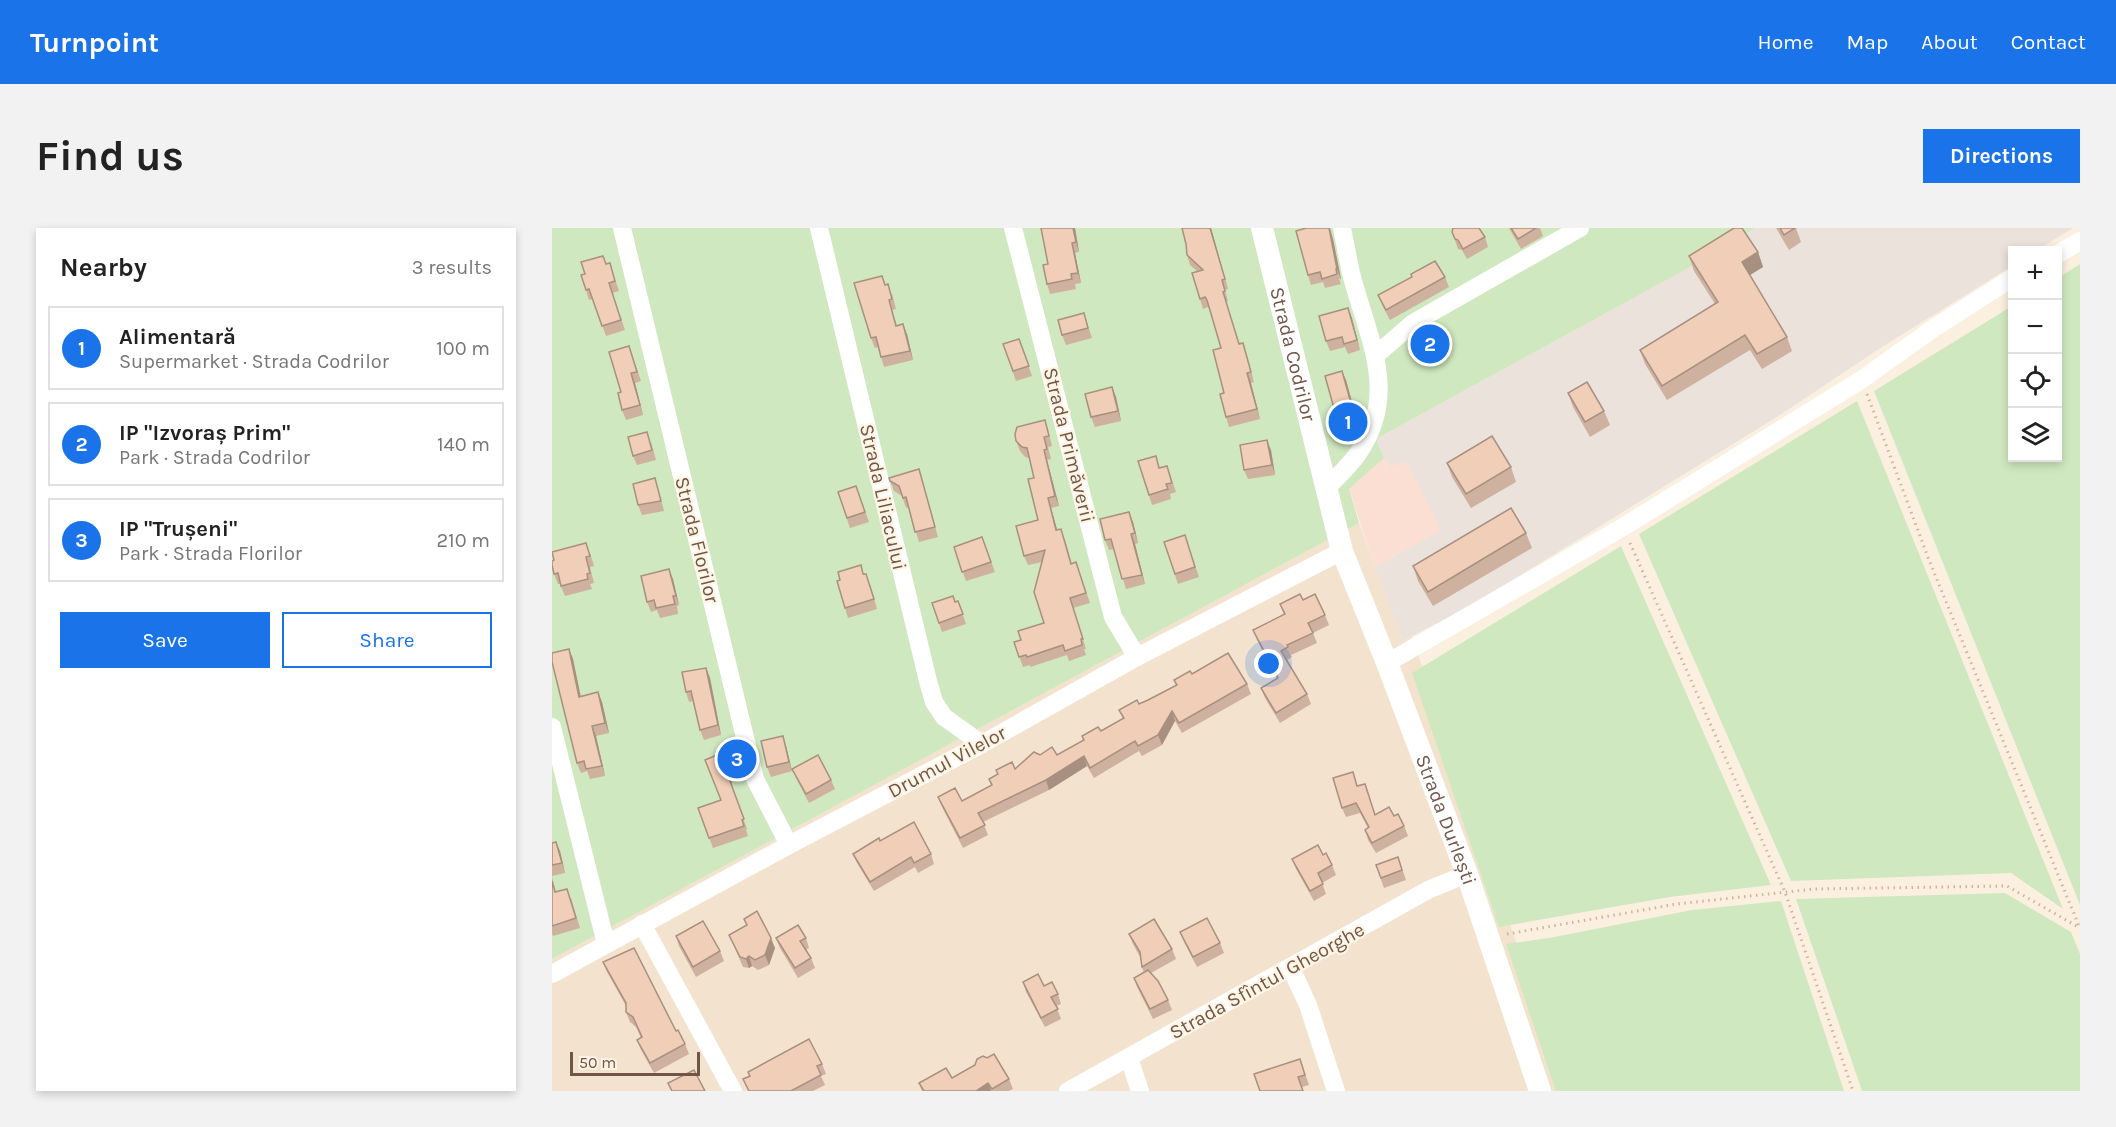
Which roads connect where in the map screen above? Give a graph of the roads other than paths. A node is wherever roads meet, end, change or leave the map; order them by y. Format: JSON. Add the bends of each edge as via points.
{"nodes":[{"id":1,"x":622,"y":228,"type":"edge"},
{"id":2,"x":819,"y":228,"type":"edge"},
{"id":3,"x":1013,"y":228,"type":"edge"},
{"id":4,"x":1262,"y":228,"type":"edge"},
{"id":5,"x":1342,"y":228,"type":"edge"},
{"id":6,"x":1580,"y":228,"type":"edge"},
{"id":7,"x":2080,"y":242,"type":"edge"},
{"id":8,"x":2062,"y":252,"type":"edge"},
{"id":9,"x":2008,"y":281,"type":"edge"},
{"id":10,"x":1376,"y":355,"type":"junction"},
{"id":11,"x":1326,"y":489,"type":"junction"},
{"id":12,"x":1342,"y":551,"type":"junction"},
{"id":13,"x":1137,"y":657,"type":"junction"},
{"id":14,"x":1387,"y":663,"type":"junction"},
{"id":15,"x":552,"y":727,"type":"edge"},
{"id":16,"x":982,"y":744,"type":"junction"},
{"id":17,"x":789,"y":845,"type":"junction"},
{"id":18,"x":1467,"y":874,"type":"junction"},
{"id":19,"x":642,"y":924,"type":"junction"},
{"id":20,"x":606,"y":944,"type":"junction"},
{"id":21,"x":1292,"y":968,"type":"junction"},
{"id":22,"x":552,"y":974,"type":"edge"},
{"id":23,"x":1129,"y":1058,"type":"junction"},
{"id":24,"x":733,"y":1091,"type":"edge"},
{"id":25,"x":1068,"y":1091,"type":"edge"},
{"id":26,"x":1140,"y":1091,"type":"edge"},
{"id":27,"x":1336,"y":1091,"type":"edge"},
{"id":28,"x":1540,"y":1091,"type":"edge"}],
"edges":[{"from":1,"to":17,"type":"street","name":"Strada Florilor","via":[[755,779]]},
{"from":2,"to":16,"type":"street","name":"Strada Liliacului","via":[[927,681],[944,717]]},
{"from":3,"to":13,"type":"street","name":"Strada Primăverii","via":[[1113,617]]},
{"from":4,"to":11,"type":"street","name":"Strada Codrilor"},
{"from":5,"to":10,"type":"street"},
{"from":6,"to":10,"type":"street","via":[[1413,323]]},
{"from":7,"to":8,"type":"street"},
{"from":9,"to":14,"type":"street","via":[[1861,380],[1623,527]]},
{"from":10,"to":11,"type":"street","via":[[1379,404],[1370,430],[1357,455]]},
{"from":11,"to":12,"type":"street","name":"Strada Codrilor"},
{"from":12,"to":13,"type":"street","name":"Drumul Vilelor"},
{"from":12,"to":14,"type":"street","name":"Strada Durlești"},
{"from":13,"to":16,"type":"street","name":"Drumul Vilelor"},
{"from":14,"to":18,"type":"street","name":"Strada Durlești"},
{"from":15,"to":20,"type":"street"},
{"from":16,"to":17,"type":"street","name":"Drumul Vilelor"},
{"from":17,"to":19,"type":"street","name":"Drumul Vilelor"},
{"from":18,"to":21,"type":"street","name":"Strada Sfîntul Gheorghe","via":[[1428,890]]},
{"from":18,"to":28,"type":"street","name":"Strada Durlești"},
{"from":19,"to":20,"type":"street","name":"Drumul Vilelor"},
{"from":19,"to":24,"type":"street"},
{"from":20,"to":22,"type":"street","name":"Drumul Vilelor"},
{"from":21,"to":23,"type":"street","name":"Strada Sfîntul Gheorghe"},
{"from":21,"to":27,"type":"street"},
{"from":23,"to":25,"type":"street","name":"Strada Sfîntul Gheorghe"},
{"from":23,"to":26,"type":"street"}]}
